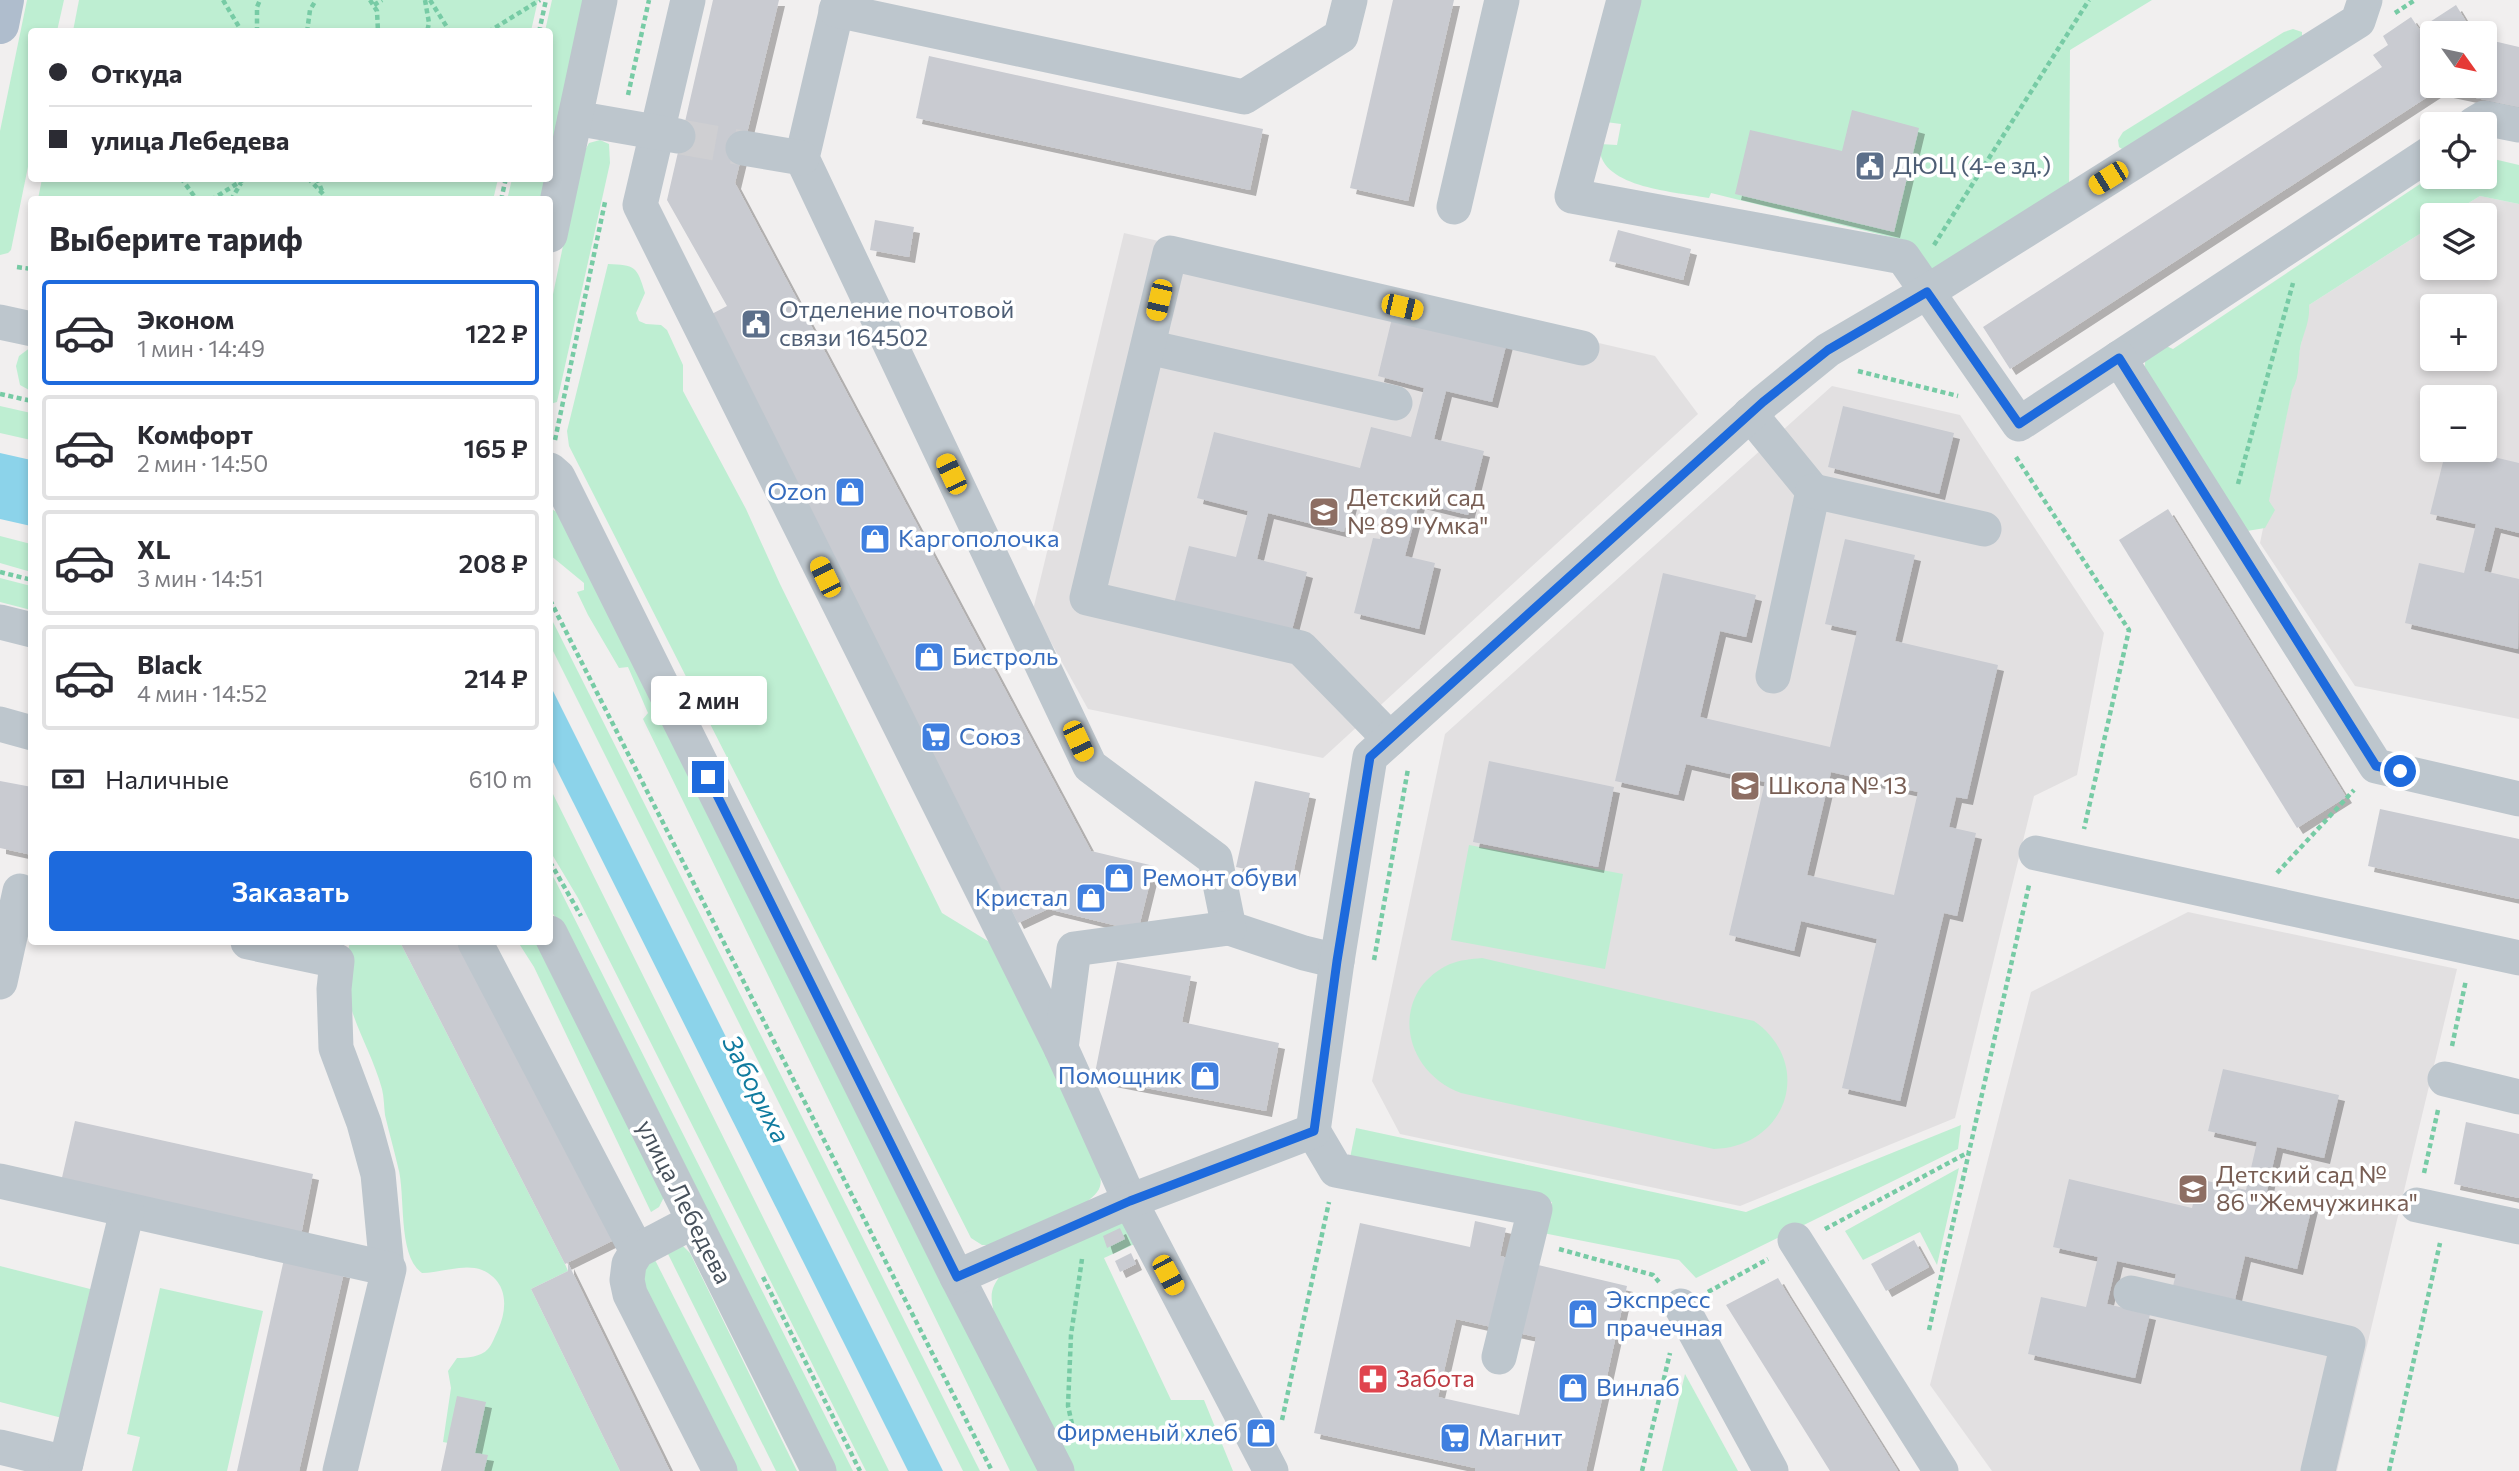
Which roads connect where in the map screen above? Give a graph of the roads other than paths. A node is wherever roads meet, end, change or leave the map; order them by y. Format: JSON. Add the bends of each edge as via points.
{"nodes":[{"id":1,"x":5,"y":0,"type":"edge"},
{"id":2,"x":600,"y":0,"type":"edge"},
{"id":3,"x":688,"y":0,"type":"edge"},
{"id":4,"x":1350,"y":0,"type":"edge"},
{"id":5,"x":1502,"y":0,"type":"edge"},
{"id":6,"x":1624,"y":0,"type":"edge"},
{"id":7,"x":2365,"y":0,"type":"edge"},
{"id":8,"x":837,"y":5,"type":"edge"},
{"id":9,"x":0,"y":25,"type":"edge"},
{"id":10,"x":575,"y":118,"type":"junction"},
{"id":11,"x":2497,"y":121,"type":"edge"},
{"id":12,"x":2519,"y":125,"type":"edge"},
{"id":13,"x":669,"y":135,"type":"junction"},
{"id":14,"x":743,"y":148,"type":"tunnel mouth"},
{"id":15,"x":802,"y":158,"type":"junction"},
{"id":16,"x":2420,"y":160,"type":"edge"},
{"id":17,"x":1454,"y":207,"type":"dead end"},
{"id":18,"x":553,"y":221,"type":"edge"},
{"id":19,"x":1921,"y":284,"type":"junction"},
{"id":20,"x":0,"y":322,"type":"edge"},
{"id":21,"x":28,"y":328,"type":"edge"},
{"id":22,"x":1148,"y":347,"type":"junction"},
{"id":23,"x":1582,"y":348,"type":"dead end"},
{"id":24,"x":2119,"y":358,"type":"junction"},
{"id":25,"x":1395,"y":403,"type":"dead end"},
{"id":26,"x":1750,"y":414,"type":"junction"},
{"id":27,"x":553,"y":460,"type":"edge"},
{"id":28,"x":1813,"y":491,"type":"junction"},
{"id":29,"x":1984,"y":529,"type":"dead end"},
{"id":30,"x":0,"y":622,"type":"edge"},
{"id":31,"x":28,"y":629,"type":"edge"},
{"id":32,"x":1773,"y":677,"type":"dead end"},
{"id":33,"x":0,"y":724,"type":"edge"},
{"id":34,"x":28,"y":732,"type":"edge"},
{"id":35,"x":1400,"y":750,"type":"junction"},
{"id":36,"x":2519,"y":799,"type":"edge"},
{"id":37,"x":2036,"y":853,"type":"road end"},
{"id":38,"x":17,"y":891,"type":"edge"},
{"id":39,"x":1229,"y":928,"type":"junction"},
{"id":40,"x":553,"y":939,"type":"edge"},
{"id":41,"x":279,"y":945,"type":"edge"},
{"id":42,"x":477,"y":945,"type":"edge"},
{"id":43,"x":340,"y":951,"type":"edge"},
{"id":44,"x":2519,"y":958,"type":"edge"},
{"id":45,"x":1337,"y":961,"type":"junction"},
{"id":46,"x":0,"y":982,"type":"edge"},
{"id":47,"x":1061,"y":1048,"type":"junction"},
{"id":48,"x":2445,"y":1080,"type":"dead end"},
{"id":49,"x":2519,"y":1097,"type":"edge"},
{"id":50,"x":1314,"y":1131,"type":"junction"},
{"id":51,"x":0,"y":1181,"type":"edge"},
{"id":52,"x":1130,"y":1201,"type":"junction"},
{"id":53,"x":2432,"y":1208,"type":"road end"},
{"id":54,"x":127,"y":1211,"type":"junction"},
{"id":55,"x":694,"y":1221,"type":"junction"},
{"id":56,"x":2519,"y":1227,"type":"edge"},
{"id":57,"x":1796,"y":1242,"type":"road end"},
{"id":58,"x":636,"y":1251,"type":"junction"},
{"id":59,"x":387,"y":1269,"type":"junction"},
{"id":60,"x":957,"y":1277,"type":"junction"},
{"id":61,"x":2131,"y":1293,"type":"dead end"},
{"id":62,"x":1681,"y":1306,"type":"road end"},
{"id":63,"x":1499,"y":1357,"type":"dead end"},
{"id":64,"x":0,"y":1447,"type":"edge"},
{"id":65,"x":65,"y":1467,"type":"edge"},
{"id":66,"x":340,"y":1471,"type":"edge"},
{"id":67,"x":720,"y":1471,"type":"edge"},
{"id":68,"x":819,"y":1471,"type":"edge"},
{"id":69,"x":1057,"y":1471,"type":"edge"},
{"id":70,"x":1271,"y":1471,"type":"edge"},
{"id":71,"x":1771,"y":1471,"type":"edge"},
{"id":72,"x":1941,"y":1471,"type":"edge"},
{"id":73,"x":2318,"y":1471,"type":"edge"}],
"edges":[{"from":1,"to":9,"type":"main road"},
{"from":2,"to":10,"type":"street"},
{"from":3,"to":13,"type":"street"},
{"from":4,"to":8,"type":"street","via":[[1341,36],[1244,97]]},
{"from":5,"to":17,"type":"street"},
{"from":6,"to":19,"type":"street","via":[[1572,195],[1903,257]]},
{"from":7,"to":19,"type":"street","via":[[2358,21]]},
{"from":8,"to":15,"type":"street"},
{"from":10,"to":13,"type":"street"},
{"from":10,"to":18,"type":"street"},
{"from":11,"to":12,"type":"street"},
{"from":13,"to":47,"type":"street","via":[[640,205]]},
{"from":14,"to":15,"type":"street"},
{"from":15,"to":39,"type":"street","via":[[1090,766],[1215,859]]},
{"from":16,"to":24,"type":"street"},
{"from":19,"to":24,"type":"street","via":[[2019,424]]},
{"from":19,"to":26,"type":"street","via":[[1828,350]]},
{"from":20,"to":21,"type":"street"},
{"from":22,"to":23,"type":"street","via":[[1170,253]]},
{"from":22,"to":25,"type":"street"},
{"from":22,"to":35,"type":"street","via":[[1087,598],[1301,648]]},
{"from":24,"to":36,"type":"street","via":[[2376,766]]},
{"from":26,"to":28,"type":"street"},
{"from":26,"to":35,"type":"street"},
{"from":27,"to":60,"type":"street"},
{"from":28,"to":29,"type":"street"},
{"from":28,"to":32,"type":"street"},
{"from":30,"to":31,"type":"street"},
{"from":33,"to":34,"type":"street"},
{"from":35,"to":45,"type":"street","via":[[1370,757]]},
{"from":37,"to":44,"type":"street"},
{"from":38,"to":46,"type":"street"},
{"from":39,"to":45,"type":"street"},
{"from":39,"to":47,"type":"street","via":[[1074,948]]},
{"from":40,"to":55,"type":"street","name":"улица Лебедева"},
{"from":41,"to":43,"type":"street"},
{"from":42,"to":58,"type":"street"},
{"from":43,"to":59,"type":"street","via":[[334,989],[336,1048],[377,1174]]},
{"from":45,"to":50,"type":"street"},
{"from":47,"to":52,"type":"street"},
{"from":48,"to":49,"type":"street"},
{"from":50,"to":52,"type":"street"},
{"from":50,"to":63,"type":"street","via":[[1336,1170],[1535,1209]]},
{"from":51,"to":54,"type":"street"},
{"from":52,"to":60,"type":"street"},
{"from":52,"to":70,"type":"street"},
{"from":53,"to":56,"type":"street"},
{"from":54,"to":59,"type":"street"},
{"from":54,"to":65,"type":"street"},
{"from":55,"to":58,"type":"street"},
{"from":55,"to":68,"type":"street","name":"улица Лебедева"},
{"from":57,"to":72,"type":"street"},
{"from":58,"to":67,"type":"street","via":[[629,1264],[630,1294]]},
{"from":59,"to":66,"type":"street"},
{"from":60,"to":69,"type":"street"},
{"from":61,"to":73,"type":"street","via":[[2348,1343]]},
{"from":62,"to":71,"type":"street"},
{"from":64,"to":65,"type":"street"}]}
